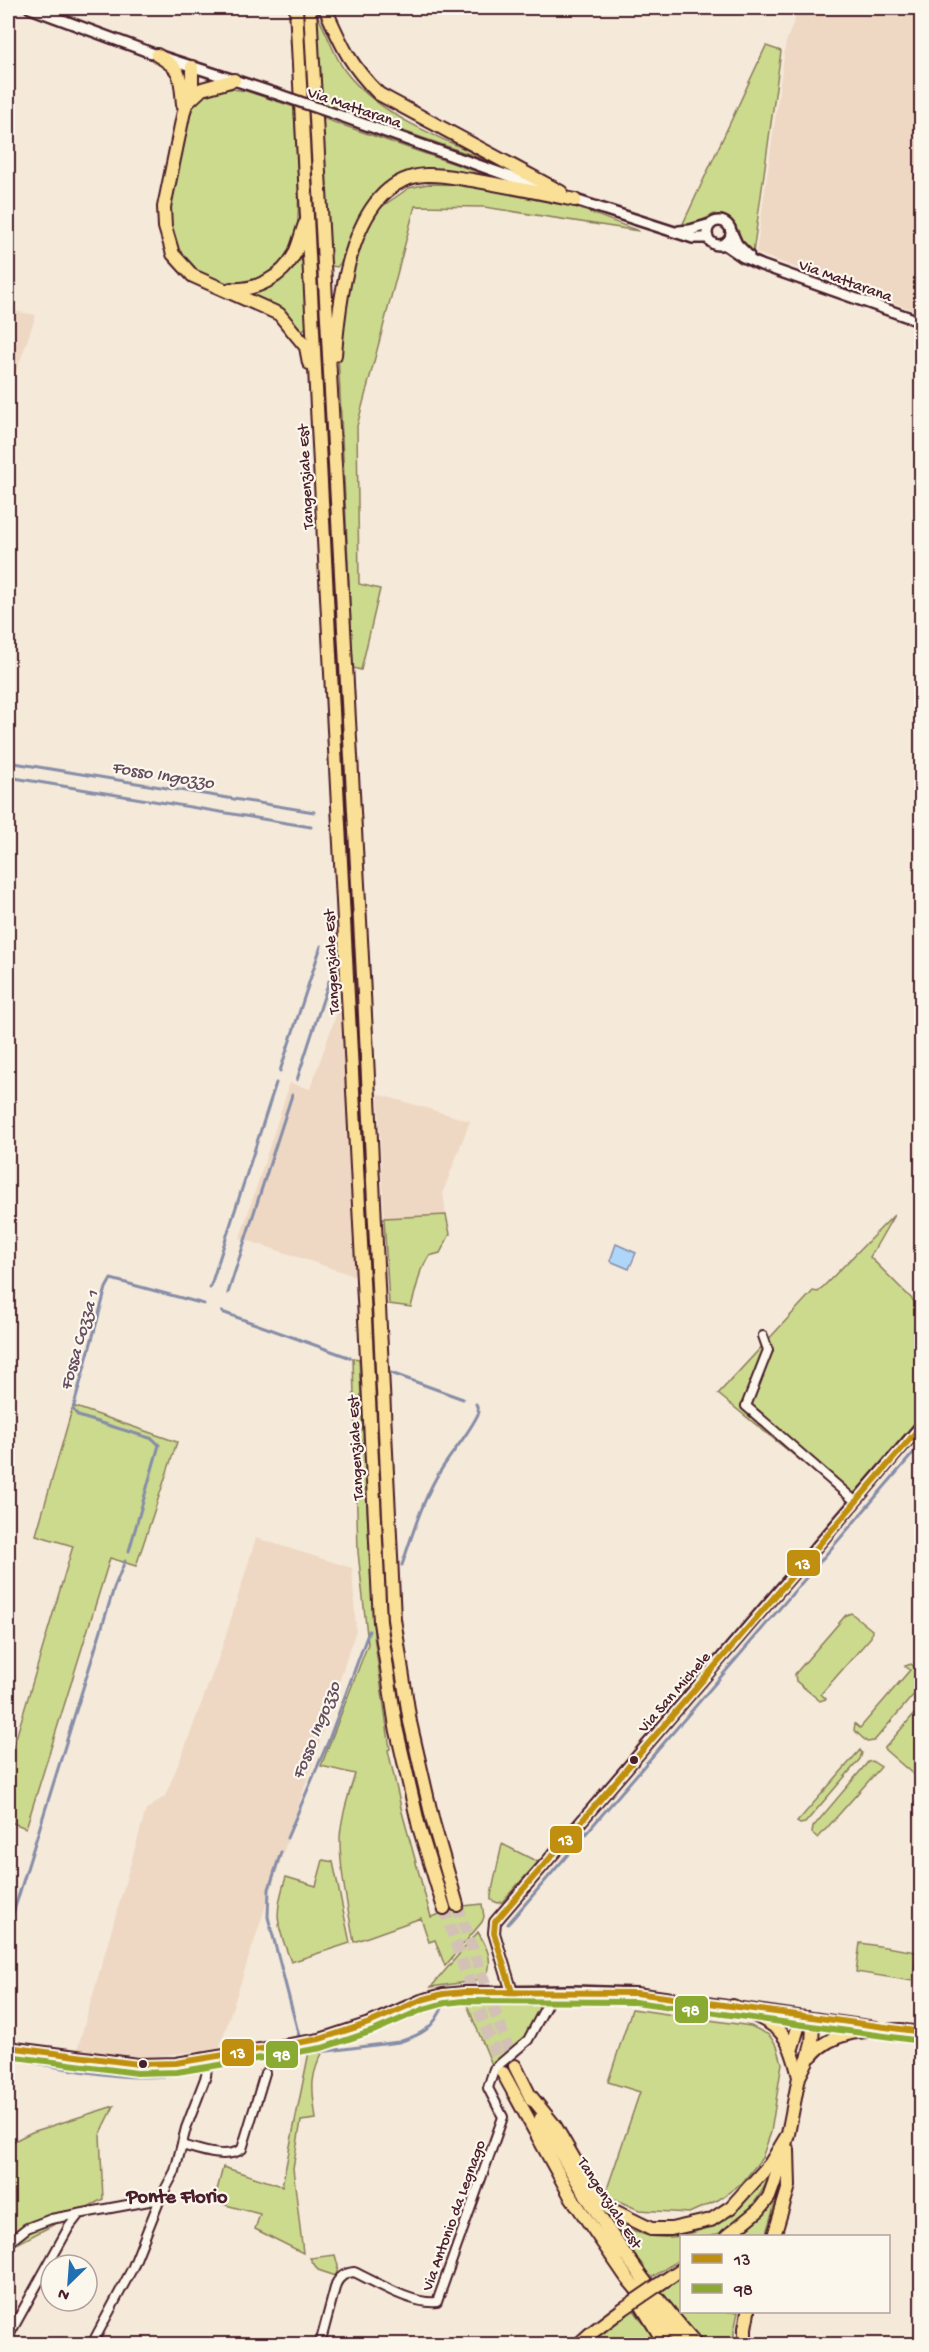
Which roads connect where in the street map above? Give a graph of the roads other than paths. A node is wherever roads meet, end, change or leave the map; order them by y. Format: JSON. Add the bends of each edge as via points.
{"nodes":[{"id":1,"x":30,"y":8,"type":"edge"},
{"id":2,"x":296,"y":8,"type":"edge"},
{"id":3,"x":310,"y":8,"type":"edge"},
{"id":4,"x":325,"y":8,"type":"edge"},
{"id":5,"x":157,"y":55,"type":"junction"},
{"id":6,"x":192,"y":67,"type":"junction"},
{"id":7,"x":234,"y":80,"type":"junction"},
{"id":8,"x":182,"y":82,"type":"junction"},
{"id":9,"x":184,"y":111,"type":"junction"},
{"id":10,"x":575,"y":200,"type":"junction"},
{"id":11,"x":307,"y":217,"type":"junction"},
{"id":12,"x":711,"y":224,"type":"junction"},
{"id":13,"x":731,"y":230,"type":"junction"},
{"id":14,"x":671,"y":231,"type":"junction"},
{"id":15,"x":708,"y":238,"type":"junction"},
{"id":16,"x":724,"y":244,"type":"junction"},
{"id":17,"x":761,"y":265,"type":"junction"},
{"id":18,"x":222,"y":288,"type":"junction"},
{"id":19,"x":921,"y":322,"type":"edge"},
{"id":20,"x":331,"y":402,"type":"junction"},
{"id":21,"x":318,"y":433,"type":"junction"},
{"id":22,"x":763,"y":1336,"type":"dead end"},
{"id":23,"x":921,"y":1424,"type":"edge"},
{"id":24,"x":855,"y":1501,"type":"junction"},
{"id":25,"x":457,"y":1905,"type":"tunnel mouth"},
{"id":26,"x":444,"y":1908,"type":"tunnel mouth"},
{"id":27,"x":554,"y":1991,"type":"junction"},
{"id":28,"x":512,"y":1992,"type":"junction"},
{"id":29,"x":733,"y":2006,"type":"junction"},
{"id":30,"x":808,"y":2018,"type":"junction"},
{"id":31,"x":901,"y":2030,"type":"junction"},
{"id":32,"x":921,"y":2032,"type":"edge"},
{"id":33,"x":8,"y":2047,"type":"edge"},
{"id":34,"x":792,"y":2048,"type":"junction"},
{"id":35,"x":808,"y":2059,"type":"junction"},
{"id":36,"x":208,"y":2061,"type":"junction"},
{"id":37,"x":515,"y":2066,"type":"tunnel mouth"},
{"id":38,"x":265,"y":2073,"type":"dead end"},
{"id":39,"x":503,"y":2073,"type":"tunnel mouth"},
{"id":40,"x":799,"y":2077,"type":"junction"},
{"id":41,"x":529,"y":2094,"type":"junction"},
{"id":42,"x":788,"y":2134,"type":"junction"},
{"id":43,"x":182,"y":2145,"type":"junction"},
{"id":44,"x":160,"y":2199,"type":"junction"},
{"id":45,"x":79,"y":2214,"type":"junction"},
{"id":46,"x":730,"y":2235,"type":"edge"},
{"id":47,"x":774,"y":2235,"type":"edge"},
{"id":48,"x":8,"y":2243,"type":"edge"},
{"id":49,"x":680,"y":2270,"type":"edge"},
{"id":50,"x":627,"y":2278,"type":"junction"},
{"id":51,"x":748,"y":2313,"type":"edge"},
{"id":52,"x":8,"y":2337,"type":"edge"},
{"id":53,"x":93,"y":2344,"type":"edge"},
{"id":54,"x":320,"y":2344,"type":"edge"},
{"id":55,"x":579,"y":2344,"type":"edge"},
{"id":56,"x":664,"y":2344,"type":"edge"},
{"id":57,"x":682,"y":2344,"type":"edge"},
{"id":58,"x":696,"y":2344,"type":"edge"},
{"id":59,"x":745,"y":2344,"type":"edge"}],
"edges":[{"from":1,"to":5,"type":"street","name":"Via Mattarana"},
{"from":2,"to":11,"type":"highway","name":"Tangenziale Est"},
{"from":3,"to":20,"type":"highway","name":"Tangenziale Est"},
{"from":4,"to":10,"type":"highway","via":[[345,54],[379,94]]},
{"from":5,"to":6,"type":"street","name":"Via Mattarana"},
{"from":5,"to":8,"type":"highway","via":[[179,71]]},
{"from":6,"to":7,"type":"street","name":"Via Mattarana"},
{"from":6,"to":8,"type":"highway"},
{"from":6,"to":9,"type":"highway","via":[[192,86]]},
{"from":7,"to":9,"type":"highway","via":[[202,89],[188,101]]},
{"from":7,"to":10,"type":"street","name":"Via Mattarana","bridge":true},
{"from":8,"to":9,"type":"highway"},
{"from":9,"to":18,"type":"highway","via":[[164,207],[165,227],[173,255],[180,264],[193,276]]},
{"from":10,"to":14,"type":"street","name":"Via Mattarana"},
{"from":10,"to":20,"type":"highway","via":[[426,175],[412,178],[382,195],[364,221],[349,263],[338,308]]},
{"from":11,"to":18,"type":"highway","via":[[294,255],[273,278],[250,288]]},
{"from":11,"to":21,"type":"highway","name":"Tangenziale Est"},
{"from":12,"to":13,"type":"street","via":[[724,222]]},
{"from":12,"to":14,"type":"street","name":"Via Mattarana"},
{"from":12,"to":15,"type":"street"},
{"from":13,"to":16,"type":"street"},
{"from":13,"to":17,"type":"street","name":"Via Mattarana","via":[[737,244]]},
{"from":14,"to":15,"type":"street","name":"Via Mattarana"},
{"from":15,"to":16,"type":"street","via":[[715,244]]},
{"from":16,"to":17,"type":"street","name":"Via Mattarana"},
{"from":17,"to":19,"type":"street","name":"Via Mattarana"},
{"from":18,"to":21,"type":"highway","via":[[279,314],[306,347]]},
{"from":20,"to":25,"type":"highway","name":"Tangenziale Est","via":[[394,1619],[410,1722]]},
{"from":21,"to":26,"type":"highway","name":"Tangenziale Est","via":[[380,1622],[396,1727],[419,1827]]},
{"from":22,"to":24,"type":"street","via":[[768,1350],[746,1406]]},
{"from":23,"to":24,"type":"street","name":"Via San Michele"},
{"from":24,"to":28,"type":"street","name":"Via San Michele","via":[[495,1922]]},
{"from":27,"to":28,"type":"street"},
{"from":27,"to":29,"type":"street","via":[[636,1994]]},
{"from":27,"to":54,"type":"street","name":"Via Antonio da Legnago","via":[[528,2040],[494,2069],[488,2088],[503,2117],[437,2302],[409,2298],[354,2272],[346,2273],[336,2284]]},
{"from":28,"to":36,"type":"street","via":[[443,1994],[320,2039]]},
{"from":29,"to":30,"type":"street"},
{"from":29,"to":34,"type":"highway","via":[[769,2022]]},
{"from":30,"to":31,"type":"street"},
{"from":30,"to":34,"type":"highway","via":[[799,2024]]},
{"from":30,"to":35,"type":"highway","via":[[813,2026]]},
{"from":31,"to":32,"type":"street"},
{"from":31,"to":35,"type":"highway","via":[[842,2035],[819,2046]]},
{"from":33,"to":36,"type":"street","via":[[138,2064]]},
{"from":34,"to":40,"type":"highway"},
{"from":35,"to":40,"type":"highway"},
{"from":36,"to":43,"type":"street"},
{"from":37,"to":41,"type":"highway","name":"Tangenziale Est"},
{"from":38,"to":43,"type":"street","via":[[242,2149],[226,2154]]},
{"from":39,"to":50,"type":"highway","name":"Tangenziale Est","via":[[570,2195]]},
{"from":40,"to":42,"type":"highway"},
{"from":41,"to":42,"type":"highway","via":[[555,2126],[592,2190],[610,2209],[651,2229],[711,2220],[731,2207],[770,2164]]},
{"from":41,"to":58,"type":"highway","name":"Tangenziale Est","via":[[578,2186],[605,2227],[664,2308]]},
{"from":42,"to":46,"type":"highway","via":[[769,2197]]},
{"from":42,"to":47,"type":"highway","via":[[789,2186]]},
{"from":43,"to":44,"type":"street","via":[[175,2171]]},
{"from":44,"to":45,"type":"street"},
{"from":44,"to":53,"type":"street","via":[[132,2269]]},
{"from":45,"to":48,"type":"street","via":[[51,2218]]},
{"from":45,"to":52,"type":"street"},
{"from":49,"to":55,"type":"highway","bridge":true},
{"from":50,"to":56,"type":"highway"},
{"from":50,"to":57,"type":"highway","name":"Tangenziale Est"},
{"from":51,"to":59,"type":"highway"}]}
